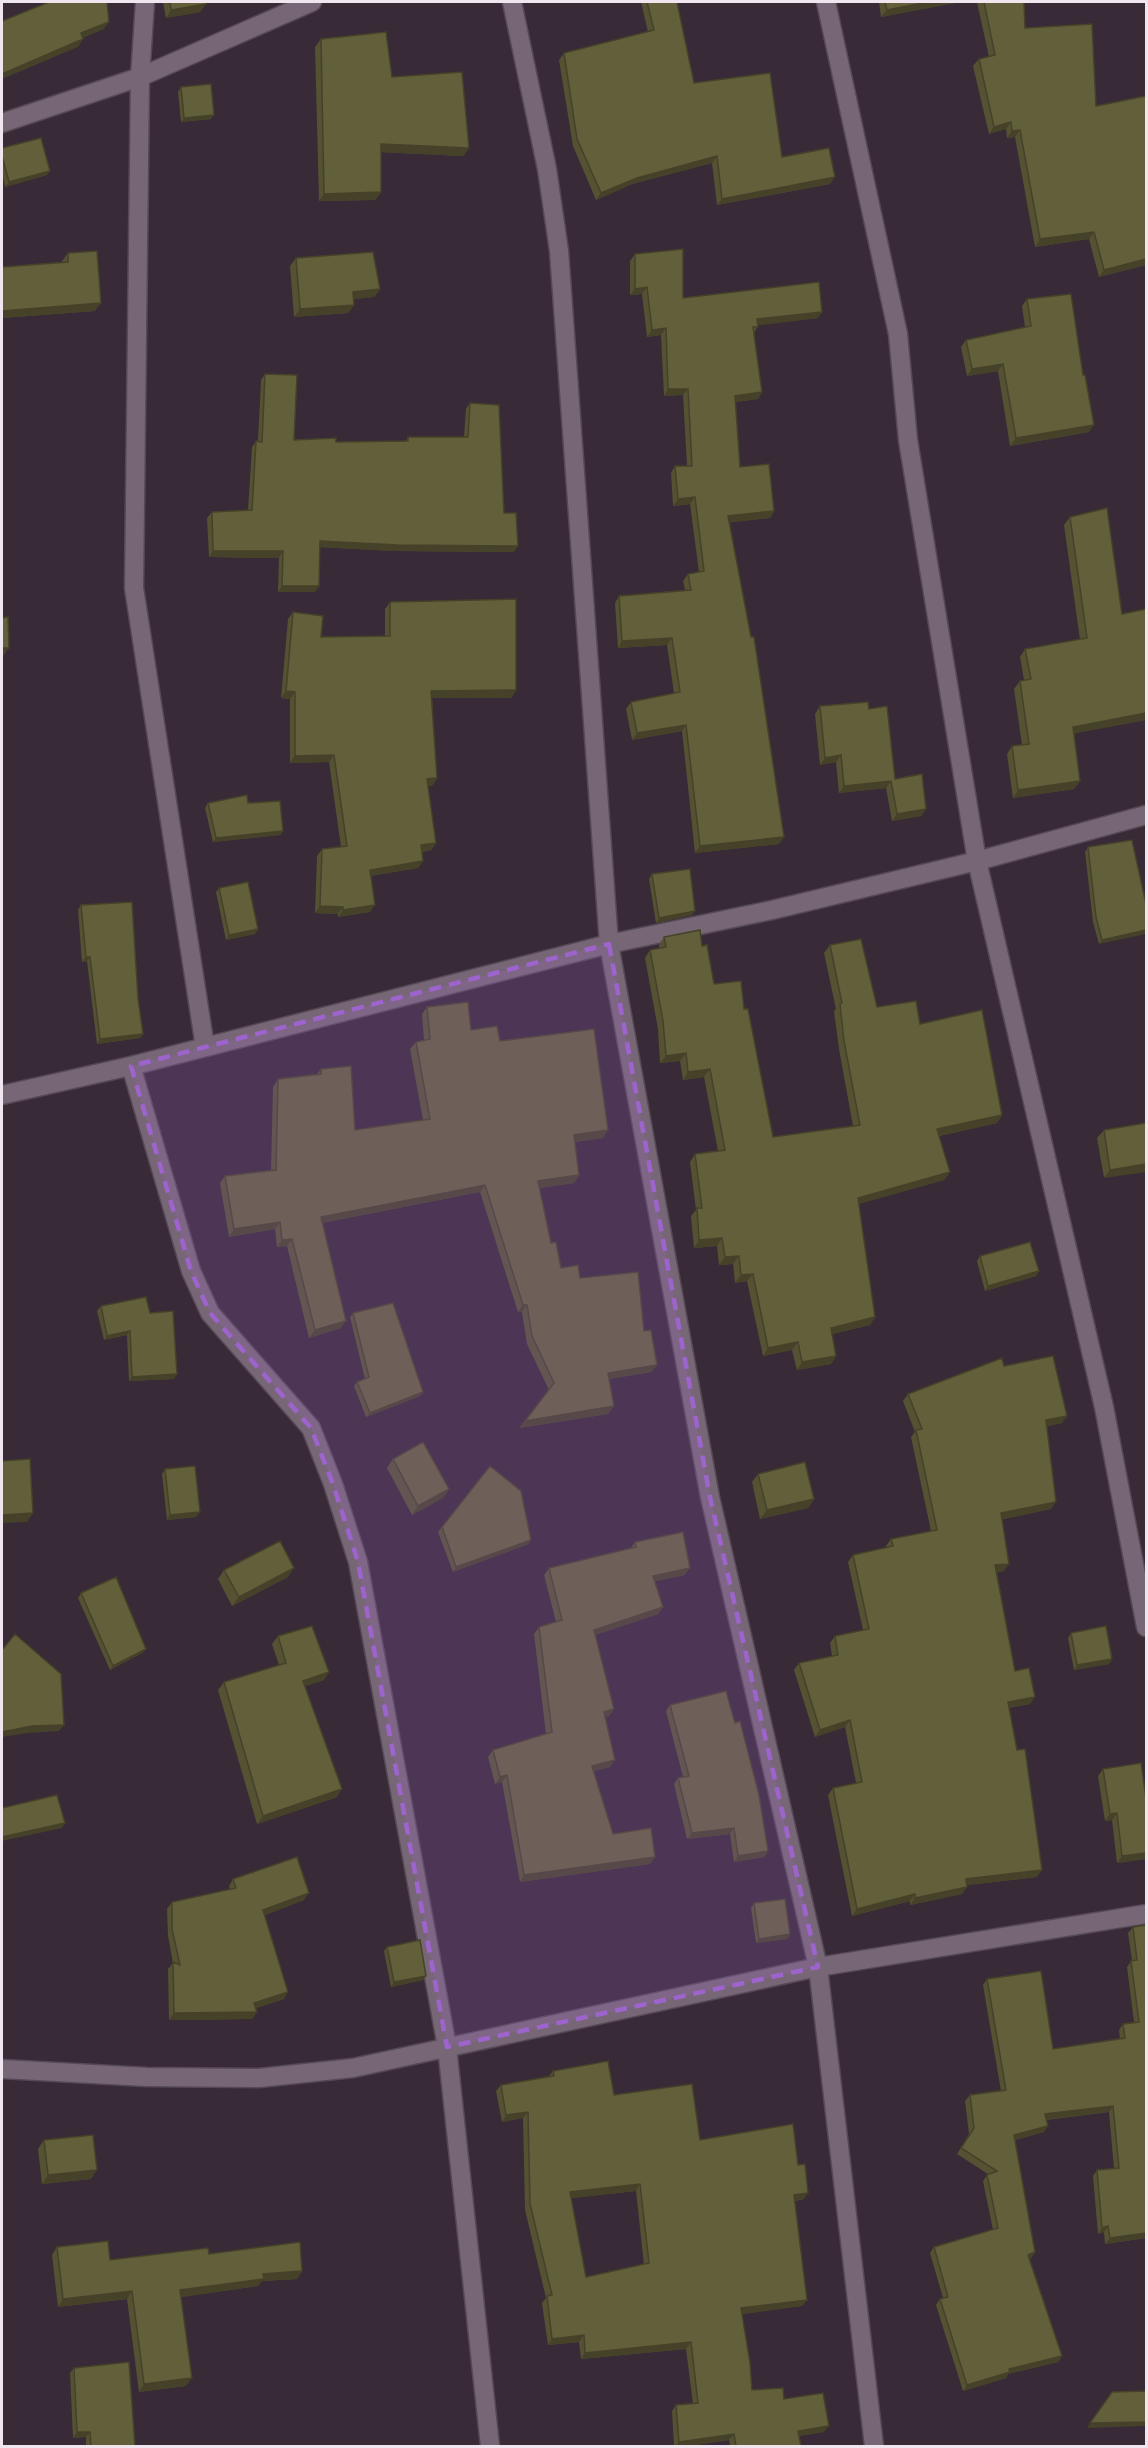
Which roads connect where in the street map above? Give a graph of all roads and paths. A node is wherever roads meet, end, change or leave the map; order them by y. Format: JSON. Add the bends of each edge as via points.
{"nodes":[{"id":1,"x":145,"y":2,"type":"edge"},
{"id":2,"x":312,"y":2,"type":"edge"},
{"id":3,"x":512,"y":2,"type":"edge"},
{"id":4,"x":826,"y":2,"type":"edge"},
{"id":5,"x":140,"y":77,"type":"junction"},
{"id":6,"x":2,"y":123,"type":"edge"},
{"id":7,"x":1146,"y":815,"type":"edge"},
{"id":8,"x":977,"y":861,"type":"junction"},
{"id":9,"x":609,"y":944,"type":"junction"},
{"id":10,"x":205,"y":1047,"type":"junction"},
{"id":11,"x":131,"y":1066,"type":"junction"},
{"id":12,"x":2,"y":1095,"type":"edge"},
{"id":13,"x":1146,"y":1628,"type":"edge"},
{"id":14,"x":1146,"y":1914,"type":"edge"},
{"id":15,"x":818,"y":1967,"type":"junction"},
{"id":16,"x":447,"y":2047,"type":"junction"},
{"id":17,"x":2,"y":2069,"type":"edge"},
{"id":18,"x":490,"y":2446,"type":"edge"},
{"id":19,"x":874,"y":2446,"type":"edge"}],
"edges":[{"from":1,"to":5,"type":"street"},
{"from":2,"to":5,"type":"street"},
{"from":3,"to":9,"type":"street","via":[[547,169],[559,251]]},
{"from":4,"to":8,"type":"street","via":[[898,334],[908,440]]},
{"from":5,"to":6,"type":"street"},
{"from":5,"to":10,"type":"street","via":[[134,588]]},
{"from":7,"to":8,"type":"street"},
{"from":8,"to":9,"type":"street"},
{"from":8,"to":13,"type":"street","via":[[1104,1407]]},
{"from":9,"to":10,"type":"street"},
{"from":9,"to":15,"type":"street","via":[[710,1497]]},
{"from":10,"to":11,"type":"street"},
{"from":11,"to":12,"type":"street"},
{"from":11,"to":16,"type":"street","via":[[191,1271],[210,1312],[311,1428],[333,1484],[358,1562]]},
{"from":14,"to":15,"type":"street"},
{"from":15,"to":16,"type":"street"},
{"from":15,"to":19,"type":"street"},
{"from":16,"to":17,"type":"street","via":[[353,2068],[259,2078],[147,2078]]},
{"from":16,"to":18,"type":"street"}]}
